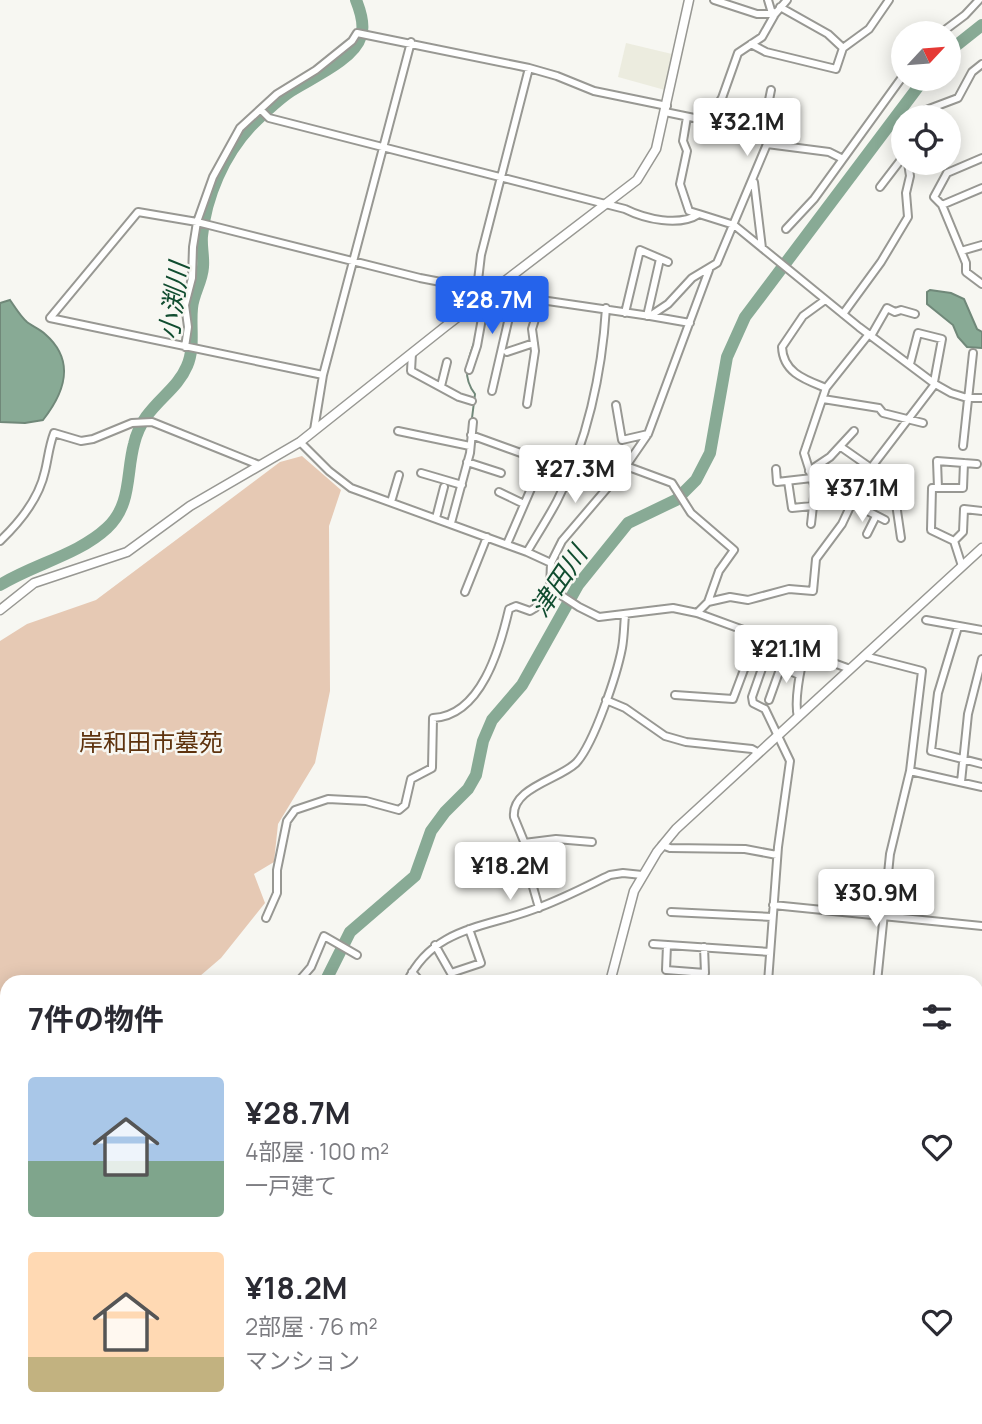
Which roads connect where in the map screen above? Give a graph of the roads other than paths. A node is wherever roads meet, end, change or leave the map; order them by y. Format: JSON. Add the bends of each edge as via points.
{"nodes":[{"id":1,"x":690,"y":0,"type":"edge"},
{"id":2,"x":714,"y":0,"type":"edge"},
{"id":3,"x":768,"y":0,"type":"edge"},
{"id":4,"x":787,"y":0,"type":"edge"},
{"id":5,"x":889,"y":0,"type":"edge"},
{"id":6,"x":981,"y":2,"type":"edge"},
{"id":7,"x":780,"y":7,"type":"junction"},
{"id":8,"x":775,"y":15,"type":"junction"},
{"id":9,"x":957,"y":21,"type":"edge"},
{"id":10,"x":411,"y":42,"type":"junction"},
{"id":11,"x":751,"y":44,"type":"junction"},
{"id":12,"x":843,"y":48,"type":"junction"},
{"id":13,"x":982,"y":64,"type":"edge"},
{"id":14,"x":529,"y":68,"type":"junction"},
{"id":15,"x":771,"y":90,"type":"dead end"},
{"id":16,"x":892,"y":91,"type":"edge"},
{"id":17,"x":937,"y":105,"type":"edge"},
{"id":18,"x":666,"y":109,"type":"junction"},
{"id":19,"x":261,"y":110,"type":"junction"},
{"id":20,"x":687,"y":117,"type":"junction"},
{"id":21,"x":707,"y":121,"type":"junction"},
{"id":22,"x":763,"y":130,"type":"junction"},
{"id":23,"x":767,"y":144,"type":"junction"},
{"id":24,"x":383,"y":147,"type":"junction"},
{"id":25,"x":982,"y":158,"type":"edge"},
{"id":26,"x":842,"y":159,"type":"junction"},
{"id":27,"x":891,"y":173,"type":"edge"},
{"id":28,"x":910,"y":175,"type":"edge"},
{"id":29,"x":501,"y":178,"type":"junction"},
{"id":30,"x":753,"y":180,"type":"junction"},
{"id":31,"x":880,"y":187,"type":"dead end"},
{"id":32,"x":982,"y":188,"type":"edge"},
{"id":33,"x":943,"y":205,"type":"junction"},
{"id":34,"x":607,"y":206,"type":"junction"},
{"id":35,"x":699,"y":214,"type":"junction"},
{"id":36,"x":197,"y":222,"type":"junction"},
{"id":37,"x":734,"y":225,"type":"junction"},
{"id":38,"x":786,"y":229,"type":"dead end"},
{"id":39,"x":982,"y":245,"type":"edge"},
{"id":40,"x":762,"y":248,"type":"junction"},
{"id":41,"x":961,"y":251,"type":"junction"},
{"id":42,"x":660,"y":259,"type":"junction"},
{"id":43,"x":353,"y":261,"type":"junction"},
{"id":44,"x":668,"y":262,"type":"dead end"},
{"id":45,"x":709,"y":270,"type":"junction"},
{"id":46,"x":982,"y":284,"type":"edge"},
{"id":47,"x":477,"y":289,"type":"junction"},
{"id":48,"x":486,"y":296,"type":"junction"},
{"id":49,"x":513,"y":300,"type":"junction"},
{"id":50,"x":541,"y":300,"type":"junction"},
{"id":51,"x":825,"y":300,"type":"junction"},
{"id":52,"x":606,"y":308,"type":"junction"},
{"id":53,"x":625,"y":313,"type":"junction"},
{"id":54,"x":844,"y":314,"type":"junction"},
{"id":55,"x":915,"y":314,"type":"dead end"},
{"id":56,"x":649,"y":316,"type":"junction"},
{"id":57,"x":690,"y":323,"type":"junction"},
{"id":58,"x":870,"y":335,"type":"junction"},
{"id":59,"x":534,"y":343,"type":"junction"},
{"id":60,"x":185,"y":347,"type":"junction"},
{"id":61,"x":507,"y":352,"type":"dead end"},
{"id":62,"x":412,"y":353,"type":"junction"},
{"id":63,"x":973,"y":353,"type":"dead end"},
{"id":64,"x":447,"y":362,"type":"dead end"},
{"id":65,"x":910,"y":364,"type":"junction"},
{"id":66,"x":469,"y":370,"type":"dead end"},
{"id":67,"x":323,"y":375,"type":"junction"},
{"id":68,"x":935,"y":383,"type":"junction"},
{"id":69,"x":441,"y":386,"type":"junction"},
{"id":70,"x":827,"y":388,"type":"junction"},
{"id":71,"x":492,"y":391,"type":"dead end"},
{"id":72,"x":967,"y":398,"type":"junction"},
{"id":73,"x":982,"y":398,"type":"edge"},
{"id":74,"x":823,"y":399,"type":"junction"},
{"id":75,"x":472,"y":401,"type":"dead end"},
{"id":76,"x":527,"y":404,"type":"dead end"},
{"id":77,"x":616,"y":405,"type":"dead end"},
{"id":78,"x":907,"y":420,"type":"junction"},
{"id":79,"x":473,"y":422,"type":"dead end"},
{"id":80,"x":923,"y":423,"type":"dead end"},
{"id":81,"x":314,"y":430,"type":"junction"},
{"id":82,"x":398,"y":431,"type":"dead end"},
{"id":83,"x":854,"y":431,"type":"dead end"},
{"id":84,"x":648,"y":434,"type":"junction"},
{"id":85,"x":471,"y":435,"type":"junction"},
{"id":86,"x":300,"y":442,"type":"junction"},
{"id":87,"x":470,"y":446,"type":"junction"},
{"id":88,"x":963,"y":446,"type":"dead end"},
{"id":89,"x":841,"y":447,"type":"junction"},
{"id":90,"x":467,"y":462,"type":"junction"},
{"id":91,"x":964,"y":463,"type":"junction"},
{"id":92,"x":977,"y":464,"type":"dead end"},
{"id":93,"x":259,"y":465,"type":"junction"},
{"id":94,"x":626,"y":466,"type":"junction"},
{"id":95,"x":871,"y":468,"type":"junction"},
{"id":96,"x":775,"y":469,"type":"dead end"},
{"id":97,"x":421,"y":473,"type":"dead end"},
{"id":98,"x":501,"y":473,"type":"dead end"},
{"id":99,"x":811,"y":474,"type":"junction"},
{"id":100,"x":399,"y":475,"type":"dead end"},
{"id":101,"x":865,"y":476,"type":"junction"},
{"id":102,"x":788,"y":481,"type":"junction"},
{"id":103,"x":898,"y":482,"type":"dead end"},
{"id":104,"x":462,"y":485,"type":"junction"},
{"id":105,"x":814,"y":486,"type":"junction"},
{"id":106,"x":444,"y":487,"type":"dead end"},
{"id":107,"x":937,"y":488,"type":"junction"},
{"id":108,"x":499,"y":492,"type":"dead end"},
{"id":109,"x":895,"y":497,"type":"junction"},
{"id":110,"x":391,"y":502,"type":"junction"},
{"id":111,"x":852,"y":503,"type":"junction"},
{"id":112,"x":524,"y":504,"type":"junction"},
{"id":113,"x":811,"y":506,"type":"junction"},
{"id":114,"x":982,"y":511,"type":"edge"},
{"id":115,"x":876,"y":516,"type":"junction"},
{"id":116,"x":436,"y":518,"type":"junction"},
{"id":117,"x":885,"y":520,"type":"dead end"},
{"id":118,"x":451,"y":523,"type":"junction"},
{"id":119,"x":811,"y":524,"type":"dead end"},
{"id":120,"x":867,"y":534,"type":"dead end"},
{"id":121,"x":487,"y":537,"type":"junction"},
{"id":122,"x":901,"y":538,"type":"dead end"},
{"id":123,"x":0,"y":541,"type":"edge"},
{"id":124,"x":954,"y":541,"type":"junction"},
{"id":125,"x":506,"y":544,"type":"junction"},
{"id":126,"x":982,"y":548,"type":"edge"},
{"id":127,"x":527,"y":552,"type":"junction"},
{"id":128,"x":551,"y":563,"type":"junction"},
{"id":129,"x":962,"y":566,"type":"junction"},
{"id":130,"x":550,"y":588,"type":"junction"},
{"id":131,"x":465,"y":592,"type":"dead end"},
{"id":132,"x":708,"y":602,"type":"junction"},
{"id":133,"x":0,"y":610,"type":"edge"},
{"id":134,"x":697,"y":613,"type":"junction"},
{"id":135,"x":625,"y":615,"type":"junction"},
{"id":136,"x":926,"y":620,"type":"dead end"},
{"id":137,"x":958,"y":627,"type":"junction"},
{"id":138,"x":982,"y":630,"type":"edge"},
{"id":139,"x":757,"y":635,"type":"junction"},
{"id":140,"x":772,"y":640,"type":"junction"},
{"id":141,"x":788,"y":647,"type":"junction"},
{"id":142,"x":804,"y":653,"type":"junction"},
{"id":143,"x":864,"y":656,"type":"junction"},
{"id":144,"x":982,"y":659,"type":"edge"},
{"id":145,"x":781,"y":667,"type":"junction"},
{"id":146,"x":850,"y":668,"type":"junction"},
{"id":147,"x":744,"y":669,"type":"junction"},
{"id":148,"x":760,"y":675,"type":"junction"},
{"id":149,"x":800,"y":675,"type":"junction"},
{"id":150,"x":674,"y":695,"type":"dead end"},
{"id":151,"x":606,"y":699,"type":"junction"},
{"id":152,"x":769,"y":700,"type":"dead end"},
{"id":153,"x":798,"y":717,"type":"junction"},
{"id":154,"x":778,"y":736,"type":"junction"},
{"id":155,"x":759,"y":753,"type":"junction"},
{"id":156,"x":963,"y":760,"type":"junction"},
{"id":157,"x":982,"y":764,"type":"edge"},
{"id":158,"x":910,"y":771,"type":"junction"},
{"id":159,"x":961,"y":782,"type":"junction"},
{"id":160,"x":982,"y":787,"type":"edge"},
{"id":161,"x":592,"y":842,"type":"dead end"},
{"id":162,"x":524,"y":843,"type":"junction"},
{"id":163,"x":662,"y":845,"type":"junction"},
{"id":164,"x":777,"y":855,"type":"junction"},
{"id":165,"x":642,"y":874,"type":"junction"},
{"id":166,"x":773,"y":905,"type":"junction"},
{"id":167,"x":539,"y":908,"type":"junction"},
{"id":168,"x":671,"y":912,"type":"dead end"},
{"id":169,"x":884,"y":916,"type":"junction"},
{"id":170,"x":772,"y":917,"type":"junction"},
{"id":171,"x":265,"y":918,"type":"dead end"},
{"id":172,"x":982,"y":926,"type":"edge"},
{"id":173,"x":469,"y":929,"type":"junction"},
{"id":174,"x":653,"y":944,"type":"dead end"},
{"id":175,"x":435,"y":945,"type":"junction"},
{"id":176,"x":667,"y":945,"type":"junction"},
{"id":177,"x":704,"y":947,"type":"junction"},
{"id":178,"x":770,"y":953,"type":"junction"},
{"id":179,"x":358,"y":955,"type":"dead end"},
{"id":180,"x":412,"y":972,"type":"junction"},
{"id":181,"x":451,"y":973,"type":"joint"},
{"id":182,"x":304,"y":975,"type":"edge"},
{"id":183,"x":410,"y":975,"type":"edge"},
{"id":184,"x":415,"y":975,"type":"edge"},
{"id":185,"x":612,"y":975,"type":"edge"},
{"id":186,"x":768,"y":975,"type":"edge"},
{"id":187,"x":878,"y":975,"type":"edge"}],
"edges":[{"from":1,"to":18,"type":"street"},
{"from":2,"to":8,"type":"street"},
{"from":3,"to":8,"type":"street"},
{"from":4,"to":7,"type":"street"},
{"from":5,"to":12,"type":"street","via":[[869,29]]},
{"from":6,"to":9,"type":"street"},
{"from":7,"to":8,"type":"street"},
{"from":7,"to":12,"type":"street","via":[[828,34]]},
{"from":8,"to":11,"type":"street","via":[[762,37]]},
{"from":10,"to":14,"type":"street"},
{"from":10,"to":19,"type":"street","via":[[357,33]]},
{"from":10,"to":24,"type":"street"},
{"from":11,"to":12,"type":"street","via":[[836,69]]},
{"from":11,"to":21,"type":"street","via":[[738,53],[722,99]]},
{"from":13,"to":17,"type":"street","via":[[972,72],[958,98]]},
{"from":14,"to":18,"type":"street"},
{"from":14,"to":29,"type":"street"},
{"from":15,"to":22,"type":"street"},
{"from":16,"to":26,"type":"street"},
{"from":18,"to":20,"type":"street"},
{"from":18,"to":34,"type":"street","via":[[647,166]]},
{"from":19,"to":24,"type":"street","via":[[270,118]]},
{"from":19,"to":36,"type":"street","via":[[240,128],[213,177]]},
{"from":20,"to":21,"type":"street"},
{"from":20,"to":35,"type":"street","via":[[683,141],[687,151],[680,184],[689,211]]},
{"from":21,"to":22,"type":"street"},
{"from":22,"to":23,"type":"street"},
{"from":23,"to":26,"type":"street","via":[[829,152]]},
{"from":23,"to":30,"type":"street"},
{"from":24,"to":29,"type":"street"},
{"from":24,"to":43,"type":"street"},
{"from":25,"to":33,"type":"street","via":[[947,173],[934,197]]},
{"from":26,"to":38,"type":"street"},
{"from":27,"to":31,"type":"street"},
{"from":28,"to":54,"type":"street","via":[[908,217]]},
{"from":29,"to":34,"type":"street"},
{"from":29,"to":47,"type":"street"},
{"from":30,"to":37,"type":"street"},
{"from":30,"to":40,"type":"street"},
{"from":32,"to":33,"type":"street"},
{"from":33,"to":41,"type":"street"},
{"from":34,"to":35,"type":"street","via":[[643,217],[685,221]]},
{"from":34,"to":48,"type":"street"},
{"from":35,"to":37,"type":"street"},
{"from":36,"to":43,"type":"street"},
{"from":36,"to":60,"type":"street","via":[[185,305]]},
{"from":36,"to":60,"type":"street","via":[[138,212],[50,318]]},
{"from":37,"to":40,"type":"street"},
{"from":37,"to":45,"type":"street","via":[[717,263]]},
{"from":39,"to":41,"type":"street"},
{"from":40,"to":51,"type":"street"},
{"from":41,"to":46,"type":"street","via":[[966,272]]},
{"from":42,"to":44,"type":"street"},
{"from":42,"to":53,"type":"street","via":[[640,250]]},
{"from":42,"to":56,"type":"street"},
{"from":43,"to":47,"type":"street"},
{"from":43,"to":67,"type":"street"},
{"from":45,"to":56,"type":"street","via":[[699,272],[668,304]]},
{"from":45,"to":57,"type":"street"},
{"from":47,"to":48,"type":"street"},
{"from":48,"to":49,"type":"street"},
{"from":48,"to":62,"type":"street"},
{"from":48,"to":66,"type":"street","via":[[481,335]]},
{"from":49,"to":50,"type":"street"},
{"from":49,"to":71,"type":"street","via":[[494,365]]},
{"from":50,"to":52,"type":"street"},
{"from":50,"to":59,"type":"street","via":[[532,329]]},
{"from":51,"to":54,"type":"street"},
{"from":51,"to":70,"type":"street","via":[[803,316],[782,347],[788,366],[799,377]]},
{"from":52,"to":53,"type":"street"},
{"from":52,"to":127,"type":"street","via":[[604,347],[584,433],[556,503]]},
{"from":53,"to":56,"type":"street"},
{"from":54,"to":58,"type":"street"},
{"from":55,"to":58,"type":"street","via":[[887,307]]},
{"from":56,"to":57,"type":"street"},
{"from":57,"to":84,"type":"street"},
{"from":58,"to":65,"type":"street"},
{"from":58,"to":70,"type":"street"},
{"from":59,"to":61,"type":"street"},
{"from":59,"to":76,"type":"street"},
{"from":60,"to":67,"type":"street"},
{"from":62,"to":69,"type":"street","via":[[411,371]]},
{"from":62,"to":81,"type":"street"},
{"from":63,"to":72,"type":"street"},
{"from":64,"to":69,"type":"street"},
{"from":65,"to":68,"type":"street"},
{"from":65,"to":68,"type":"street","via":[[918,333],[942,339]]},
{"from":67,"to":81,"type":"street"},
{"from":68,"to":72,"type":"street"},
{"from":68,"to":78,"type":"street"},
{"from":69,"to":75,"type":"street"},
{"from":70,"to":74,"type":"street"},
{"from":72,"to":73,"type":"street"},
{"from":72,"to":88,"type":"street"},
{"from":74,"to":78,"type":"street","via":[[879,408]]},
{"from":74,"to":99,"type":"street","via":[[804,453]]},
{"from":77,"to":84,"type":"street","via":[[622,440]]},
{"from":78,"to":80,"type":"street"},
{"from":78,"to":95,"type":"street"},
{"from":79,"to":85,"type":"street"},
{"from":81,"to":86,"type":"street"},
{"from":82,"to":87,"type":"street"},
{"from":83,"to":89,"type":"street"},
{"from":84,"to":94,"type":"street"},
{"from":85,"to":87,"type":"street"},
{"from":85,"to":112,"type":"street","via":[[543,461]]},
{"from":86,"to":93,"type":"street"},
{"from":86,"to":110,"type":"street","via":[[351,488]]},
{"from":87,"to":90,"type":"street"},
{"from":89,"to":95,"type":"street"},
{"from":89,"to":99,"type":"street"},
{"from":90,"to":98,"type":"street"},
{"from":90,"to":104,"type":"street"},
{"from":91,"to":92,"type":"street"},
{"from":91,"to":107,"type":"street","via":[[962,488]]},
{"from":91,"to":107,"type":"street","via":[[937,461]]},
{"from":93,"to":123,"type":"street","via":[[152,422],[132,423],[81,441],[54,433],[37,492]]},
{"from":93,"to":133,"type":"street","via":[[190,506],[127,552],[34,583]]},
{"from":94,"to":128,"type":"street","via":[[562,541]]},
{"from":94,"to":132,"type":"street","via":[[672,483],[691,513],[734,551],[719,571]]},
{"from":95,"to":101,"type":"street"},
{"from":96,"to":102,"type":"street","via":[[777,482]]},
{"from":97,"to":104,"type":"street"},
{"from":99,"to":102,"type":"street"},
{"from":99,"to":105,"type":"street"},
{"from":100,"to":110,"type":"street"},
{"from":101,"to":105,"type":"street"},
{"from":101,"to":109,"type":"street"},
{"from":101,"to":111,"type":"street"},
{"from":102,"to":113,"type":"street","via":[[792,509]]},
{"from":103,"to":109,"type":"street"},
{"from":104,"to":118,"type":"street"},
{"from":105,"to":113,"type":"street"},
{"from":106,"to":116,"type":"street"},
{"from":107,"to":124,"type":"street","via":[[932,488],[931,530]]},
{"from":108,"to":112,"type":"street"},
{"from":109,"to":122,"type":"street"},
{"from":110,"to":116,"type":"street"},
{"from":111,"to":115,"type":"street"},
{"from":111,"to":132,"type":"street","via":[[816,559],[813,591],[789,589],[748,600],[730,597]]},
{"from":112,"to":125,"type":"street"},
{"from":113,"to":119,"type":"street"},
{"from":114,"to":124,"type":"street","via":[[964,509],[963,532]]},
{"from":115,"to":117,"type":"street"},
{"from":115,"to":120,"type":"street"},
{"from":116,"to":118,"type":"street"},
{"from":118,"to":121,"type":"street"},
{"from":121,"to":125,"type":"street"},
{"from":121,"to":131,"type":"street"},
{"from":124,"to":129,"type":"street"},
{"from":125,"to":127,"type":"street"},
{"from":126,"to":129,"type":"street"},
{"from":127,"to":128,"type":"street"},
{"from":128,"to":130,"type":"street"},
{"from":129,"to":143,"type":"street"},
{"from":130,"to":135,"type":"street","via":[[599,617]]},
{"from":130,"to":171,"type":"street","via":[[530,611],[516,606],[509,609],[488,674],[475,694],[448,718],[433,718],[432,768],[411,779],[399,810],[366,801],[328,799],[291,815],[277,870],[277,893]]},
{"from":132,"to":134,"type":"street"},
{"from":134,"to":135,"type":"street","via":[[673,608]]},
{"from":134,"to":139,"type":"street"},
{"from":135,"to":151,"type":"street","via":[[621,650]]},
{"from":136,"to":137,"type":"street"},
{"from":137,"to":138,"type":"street"},
{"from":137,"to":156,"type":"street","via":[[938,693],[931,751]]},
{"from":139,"to":140,"type":"street"},
{"from":139,"to":147,"type":"street"},
{"from":140,"to":141,"type":"street"},
{"from":140,"to":148,"type":"street"},
{"from":141,"to":142,"type":"street"},
{"from":141,"to":145,"type":"street"},
{"from":142,"to":146,"type":"street"},
{"from":142,"to":149,"type":"street"},
{"from":143,"to":146,"type":"street"},
{"from":143,"to":158,"type":"street","via":[[922,671]]},
{"from":144,"to":156,"type":"street","via":[[968,714]]},
{"from":145,"to":149,"type":"street"},
{"from":145,"to":152,"type":"street"},
{"from":146,"to":153,"type":"street"},
{"from":147,"to":148,"type":"street"},
{"from":147,"to":150,"type":"street","via":[[733,699]]},
{"from":148,"to":154,"type":"street","via":[[753,703],[765,709]]},
{"from":149,"to":153,"type":"street"},
{"from":151,"to":155,"type":"street","via":[[665,736]]},
{"from":151,"to":162,"type":"street","via":[[576,763],[517,801],[514,817]]},
{"from":153,"to":154,"type":"street"},
{"from":154,"to":155,"type":"street"},
{"from":154,"to":164,"type":"street","via":[[790,761]]},
{"from":155,"to":163,"type":"street"},
{"from":156,"to":157,"type":"street"},
{"from":156,"to":159,"type":"street"},
{"from":158,"to":159,"type":"street"},
{"from":158,"to":169,"type":"street","via":[[890,854]]},
{"from":159,"to":160,"type":"street"},
{"from":161,"to":162,"type":"street","via":[[556,839]]},
{"from":162,"to":167,"type":"street","via":[[532,861],[531,880]]},
{"from":163,"to":164,"type":"street"},
{"from":163,"to":165,"type":"street"},
{"from":164,"to":166,"type":"street"},
{"from":165,"to":167,"type":"street","via":[[610,875]]},
{"from":165,"to":185,"type":"street","via":[[627,910]]},
{"from":166,"to":169,"type":"street"},
{"from":166,"to":170,"type":"street"},
{"from":167,"to":173,"type":"street"},
{"from":168,"to":170,"type":"street"},
{"from":169,"to":172,"type":"street"},
{"from":169,"to":187,"type":"street"},
{"from":170,"to":178,"type":"street"},
{"from":173,"to":175,"type":"street"},
{"from":173,"to":181,"type":"street","via":[[481,962]]},
{"from":174,"to":176,"type":"street"},
{"from":175,"to":180,"type":"street"},
{"from":175,"to":181,"type":"street"},
{"from":176,"to":177,"type":"street"},
{"from":176,"to":177,"type":"street","via":[[666,970],[705,973]]},
{"from":177,"to":178,"type":"street"},
{"from":178,"to":186,"type":"street"},
{"from":179,"to":182,"type":"street","via":[[324,936]]},
{"from":180,"to":183,"type":"street"},
{"from":180,"to":184,"type":"street"}]}
